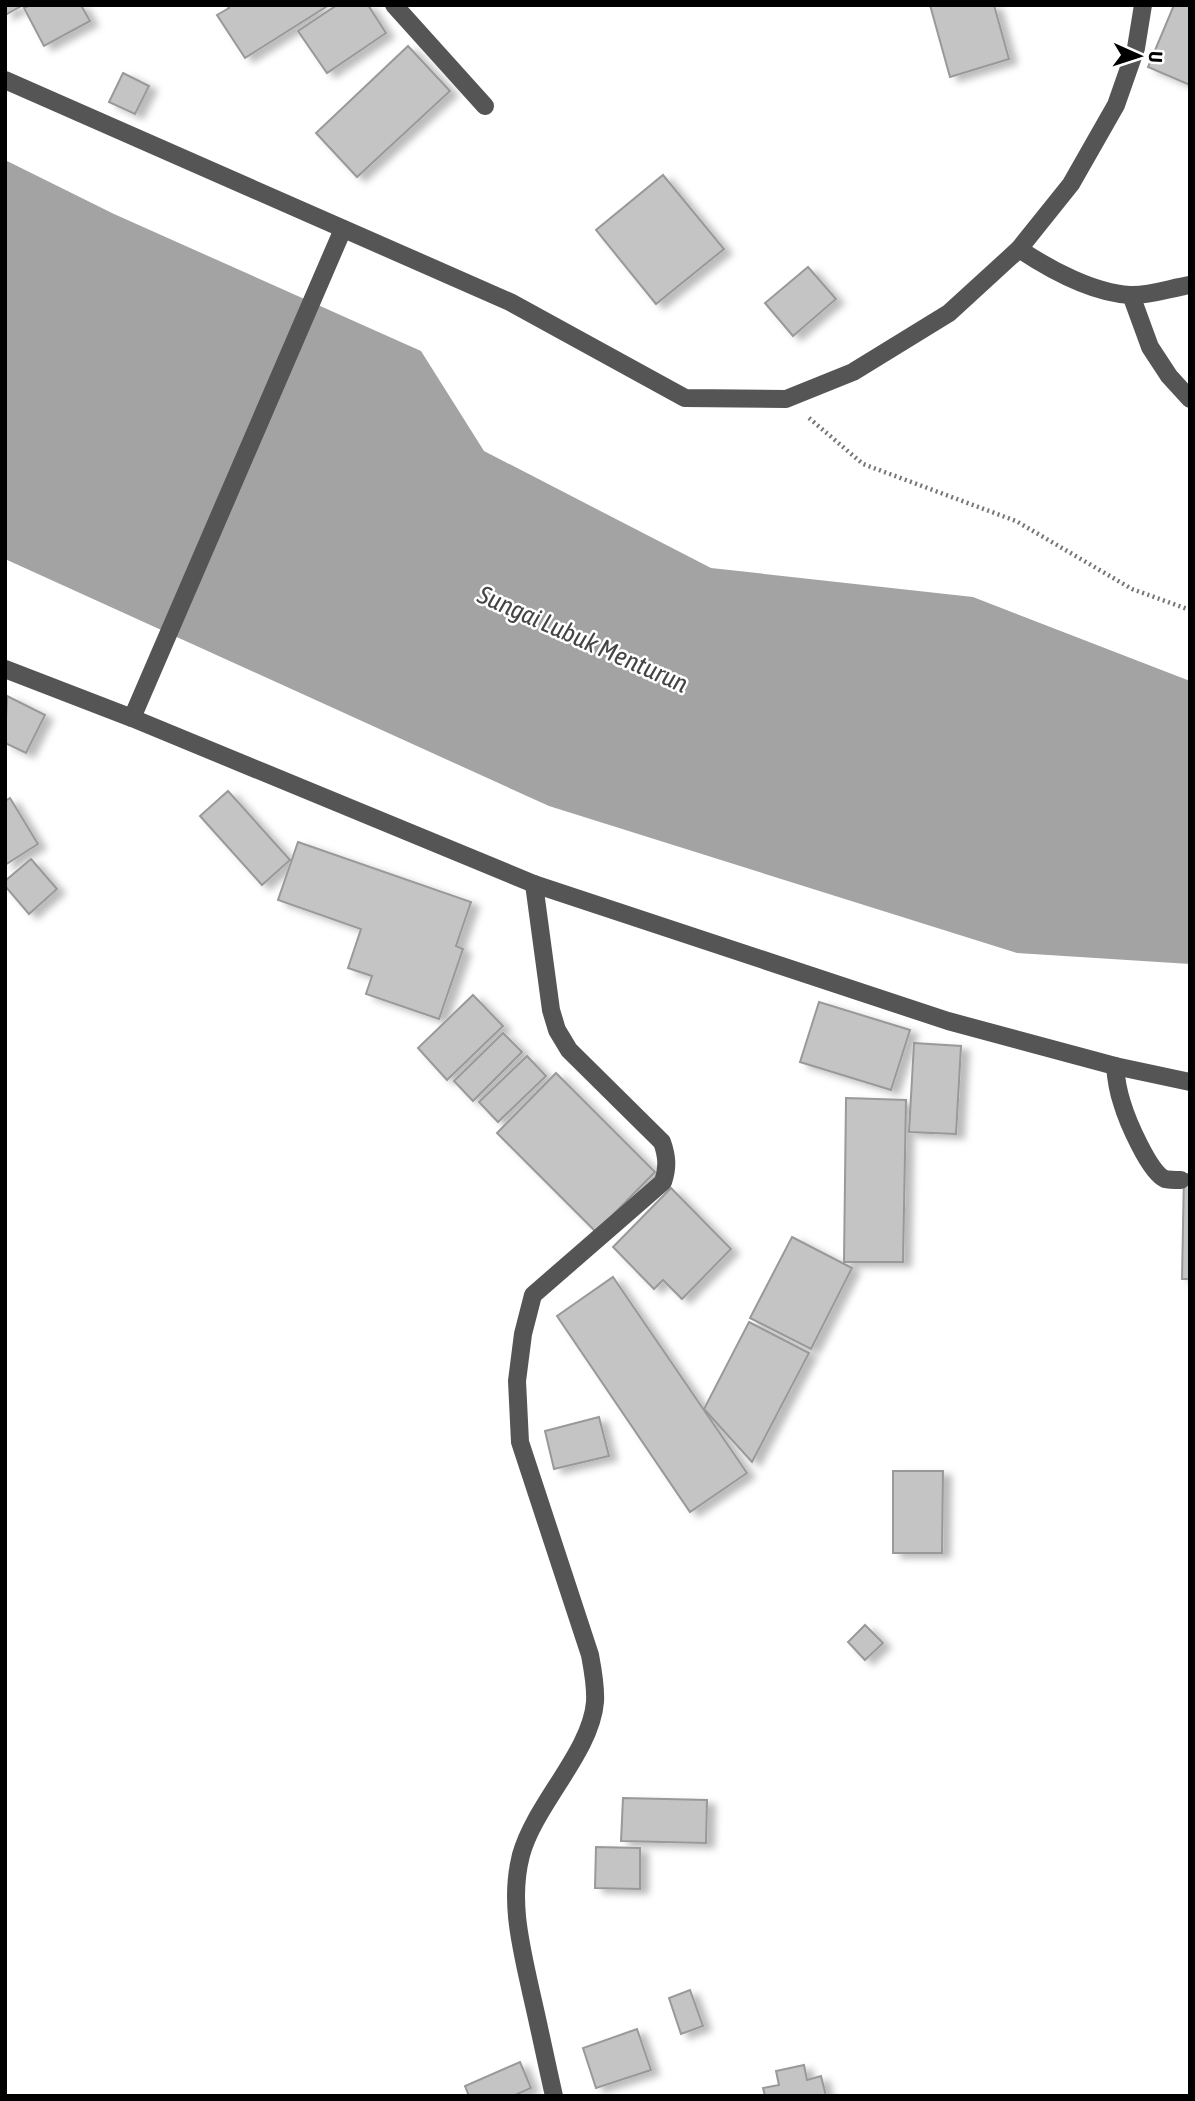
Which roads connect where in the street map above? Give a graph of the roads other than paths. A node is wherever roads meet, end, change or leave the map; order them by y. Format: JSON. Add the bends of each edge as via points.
{"nodes":[{"id":1,"x":394,"y":5,"type":"edge"},
{"id":2,"x":1143,"y":5,"type":"edge"},
{"id":3,"x":5,"y":80,"type":"edge"},
{"id":4,"x":485,"y":106,"type":"dead end"},
{"id":5,"x":343,"y":229,"type":"junction"},
{"id":6,"x":1019,"y":249,"type":"junction"},
{"id":7,"x":1190,"y":285,"type":"edge"},
{"id":8,"x":1131,"y":295,"type":"junction"},
{"id":9,"x":1190,"y":399,"type":"edge"},
{"id":10,"x":5,"y":669,"type":"edge"},
{"id":11,"x":132,"y":718,"type":"junction"},
{"id":12,"x":534,"y":884,"type":"junction"},
{"id":13,"x":1115,"y":1066,"type":"junction"},
{"id":14,"x":1190,"y":1082,"type":"edge"},
{"id":15,"x":1181,"y":1180,"type":"dead end"},
{"id":16,"x":554,"y":2096,"type":"edge"}],
"edges":[{"from":1,"to":4,"type":"street"},
{"from":2,"to":6,"type":"street","via":[[1136,48],[1116,105],[1071,184]]},
{"from":3,"to":5,"type":"street"},
{"from":5,"to":6,"type":"street","via":[[510,302],[685,398],[786,399],[853,372],[949,313]]},
{"from":5,"to":11,"type":"street"},
{"from":6,"to":8,"type":"street","via":[[1080,281]]},
{"from":7,"to":8,"type":"street"},
{"from":8,"to":9,"type":"street","via":[[1150,348]]},
{"from":10,"to":11,"type":"street"},
{"from":11,"to":12,"type":"street"},
{"from":12,"to":13,"type":"street","via":[[948,1021]]},
{"from":12,"to":16,"type":"street","via":[[557,1030],[569,1050],[662,1142],[667,1168],[663,1182],[533,1295],[517,1381],[520,1442],[590,1655],[595,1684],[587,1733],[521,1854],[515,1893],[518,1932]]},
{"from":13,"to":14,"type":"street"},
{"from":13,"to":15,"type":"street","via":[[1122,1105],[1149,1162],[1166,1179]]}]}
